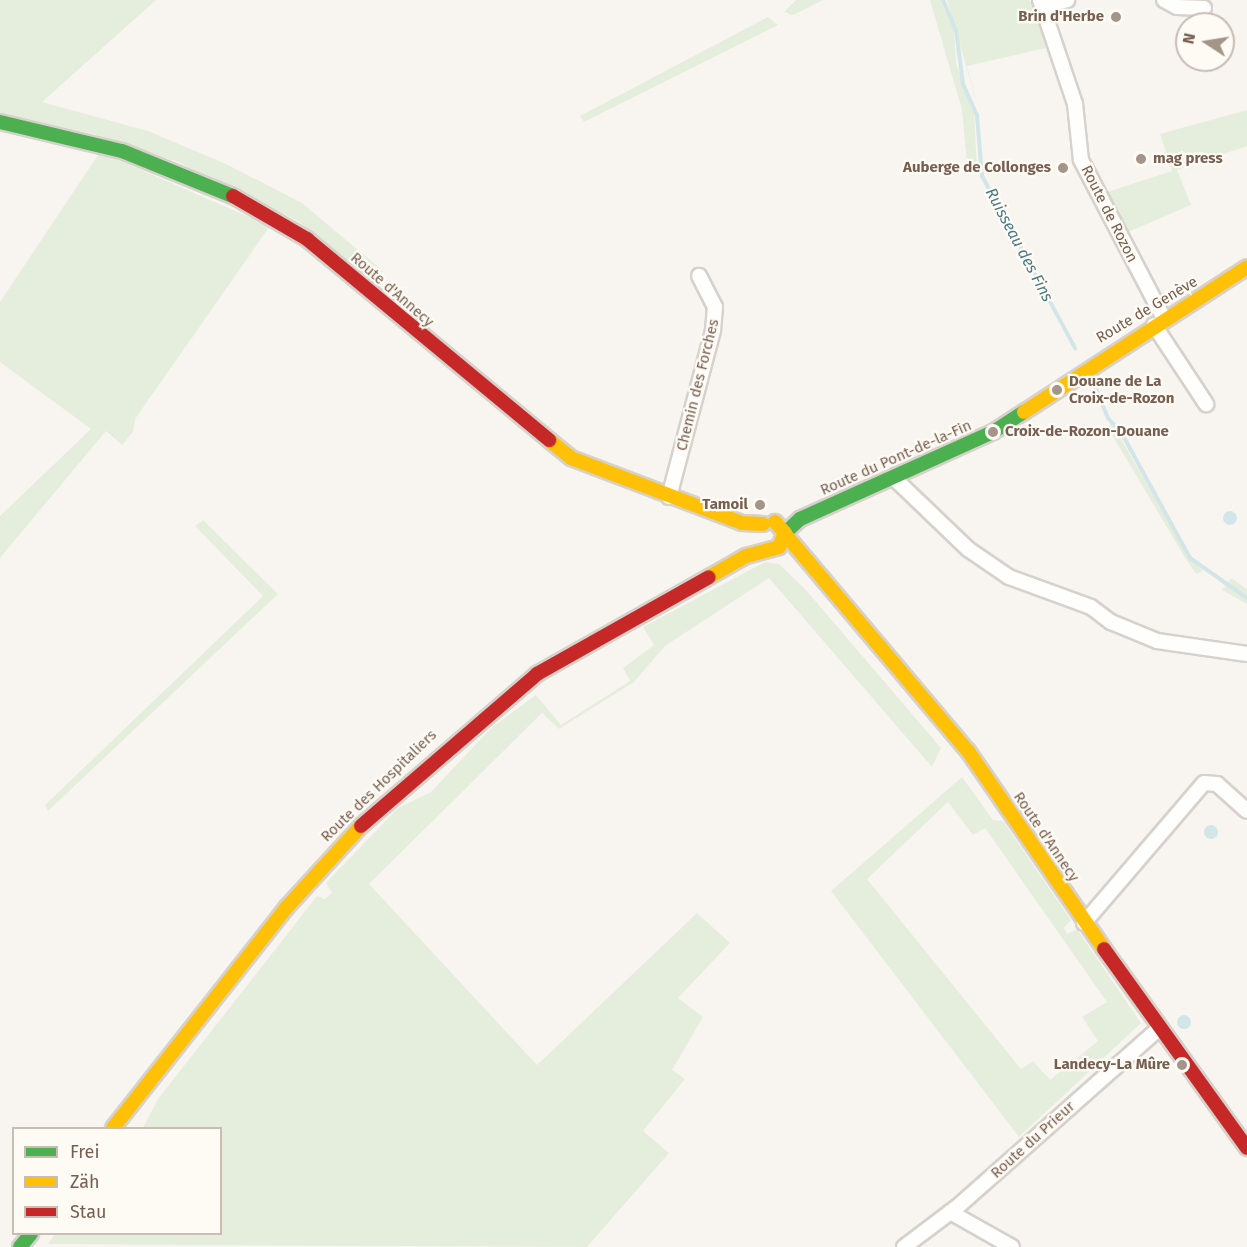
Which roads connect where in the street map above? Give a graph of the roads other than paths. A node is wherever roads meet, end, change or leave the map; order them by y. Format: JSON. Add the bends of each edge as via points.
{"nodes":[{"id":1,"x":1067,"y":0,"type":"edge"},
{"id":2,"x":1164,"y":0,"type":"edge"},
{"id":3,"x":1041,"y":3,"type":"edge"},
{"id":4,"x":1204,"y":8,"type":"dead end"},
{"id":5,"x":0,"y":122,"type":"edge"},
{"id":6,"x":1247,"y":267,"type":"edge"},
{"id":7,"x":699,"y":276,"type":"dead end"},
{"id":8,"x":1159,"y":322,"type":"junction"},
{"id":9,"x":1066,"y":384,"type":"joint"},
{"id":10,"x":1206,"y":404,"type":"dead end"},
{"id":11,"x":894,"y":479,"type":"junction"},
{"id":12,"x":669,"y":497,"type":"junction"},
{"id":13,"x":797,"y":520,"type":"junction"},
{"id":14,"x":785,"y":533,"type":"junction"},
{"id":15,"x":766,"y":537,"type":"junction"},
{"id":16,"x":801,"y":558,"type":"junction"},
{"id":17,"x":1247,"y":654,"type":"edge"},
{"id":18,"x":1247,"y":811,"type":"edge"},
{"id":19,"x":1084,"y":923,"type":"junction"},
{"id":20,"x":1158,"y":1029,"type":"junction"},
{"id":21,"x":114,"y":1127,"type":"edge"},
{"id":22,"x":1247,"y":1148,"type":"edge"},
{"id":23,"x":950,"y":1212,"type":"junction"},
{"id":24,"x":904,"y":1247,"type":"edge"},
{"id":25,"x":1012,"y":1247,"type":"edge"}],
"edges":[{"from":1,"to":3,"type":"street"},
{"from":2,"to":4,"type":"street","via":[[1174,7]]},
{"from":3,"to":8,"type":"street","name":"Route de Rozon","via":[[1075,104],[1081,160]]},
{"from":5,"to":12,"type":"street","name":"Route d'Annecy","via":[[122,151],[250,203],[307,239],[555,448],[588,467]]},
{"from":6,"to":8,"type":"street","name":"Route de Genève"},
{"from":7,"to":12,"type":"street","name":"Chemin des Forches","via":[[715,307],[713,330]]},
{"from":8,"to":9,"type":"street","name":"Route de Genève"},
{"from":8,"to":10,"type":"street","name":"Route de Rozon"},
{"from":9,"to":11,"type":"street","name":"Route du Pont-de-la-Fin","via":[[973,443]]},
{"from":11,"to":13,"type":"street","name":"Route du Pont-de-la-Fin"},
{"from":11,"to":17,"type":"street","via":[[968,549],[1009,577],[1091,607],[1111,622],[1157,641]]},
{"from":12,"to":15,"type":"street","name":"Route d'Annecy","via":[[742,523]]},
{"from":13,"to":14,"type":"street","name":"Route du Pont-de-la-Fin"},
{"from":13,"to":15,"type":"street","name":"Route du Pont-de-la-Fin"},
{"from":14,"to":15,"type":"street","name":"Route d'Annecy"},
{"from":14,"to":16,"type":"street","name":"Route d'Annecy"},
{"from":15,"to":16,"type":"street","name":"Route d'Annecy"},
{"from":15,"to":21,"type":"street","name":"Route des Hospitaliers","via":[[746,556],[537,674],[425,763],[309,880]]},
{"from":16,"to":19,"type":"street","name":"Route d'Annecy","via":[[968,751]]},
{"from":18,"to":19,"type":"street","via":[[1217,784],[1204,783]]},
{"from":19,"to":20,"type":"street","name":"Route d'Annecy"},
{"from":20,"to":22,"type":"street","name":"Route d'Annecy"},
{"from":20,"to":23,"type":"street","name":"Route du Prieur"},
{"from":23,"to":24,"type":"street","name":"Route du Prieur"},
{"from":23,"to":25,"type":"street"}]}
